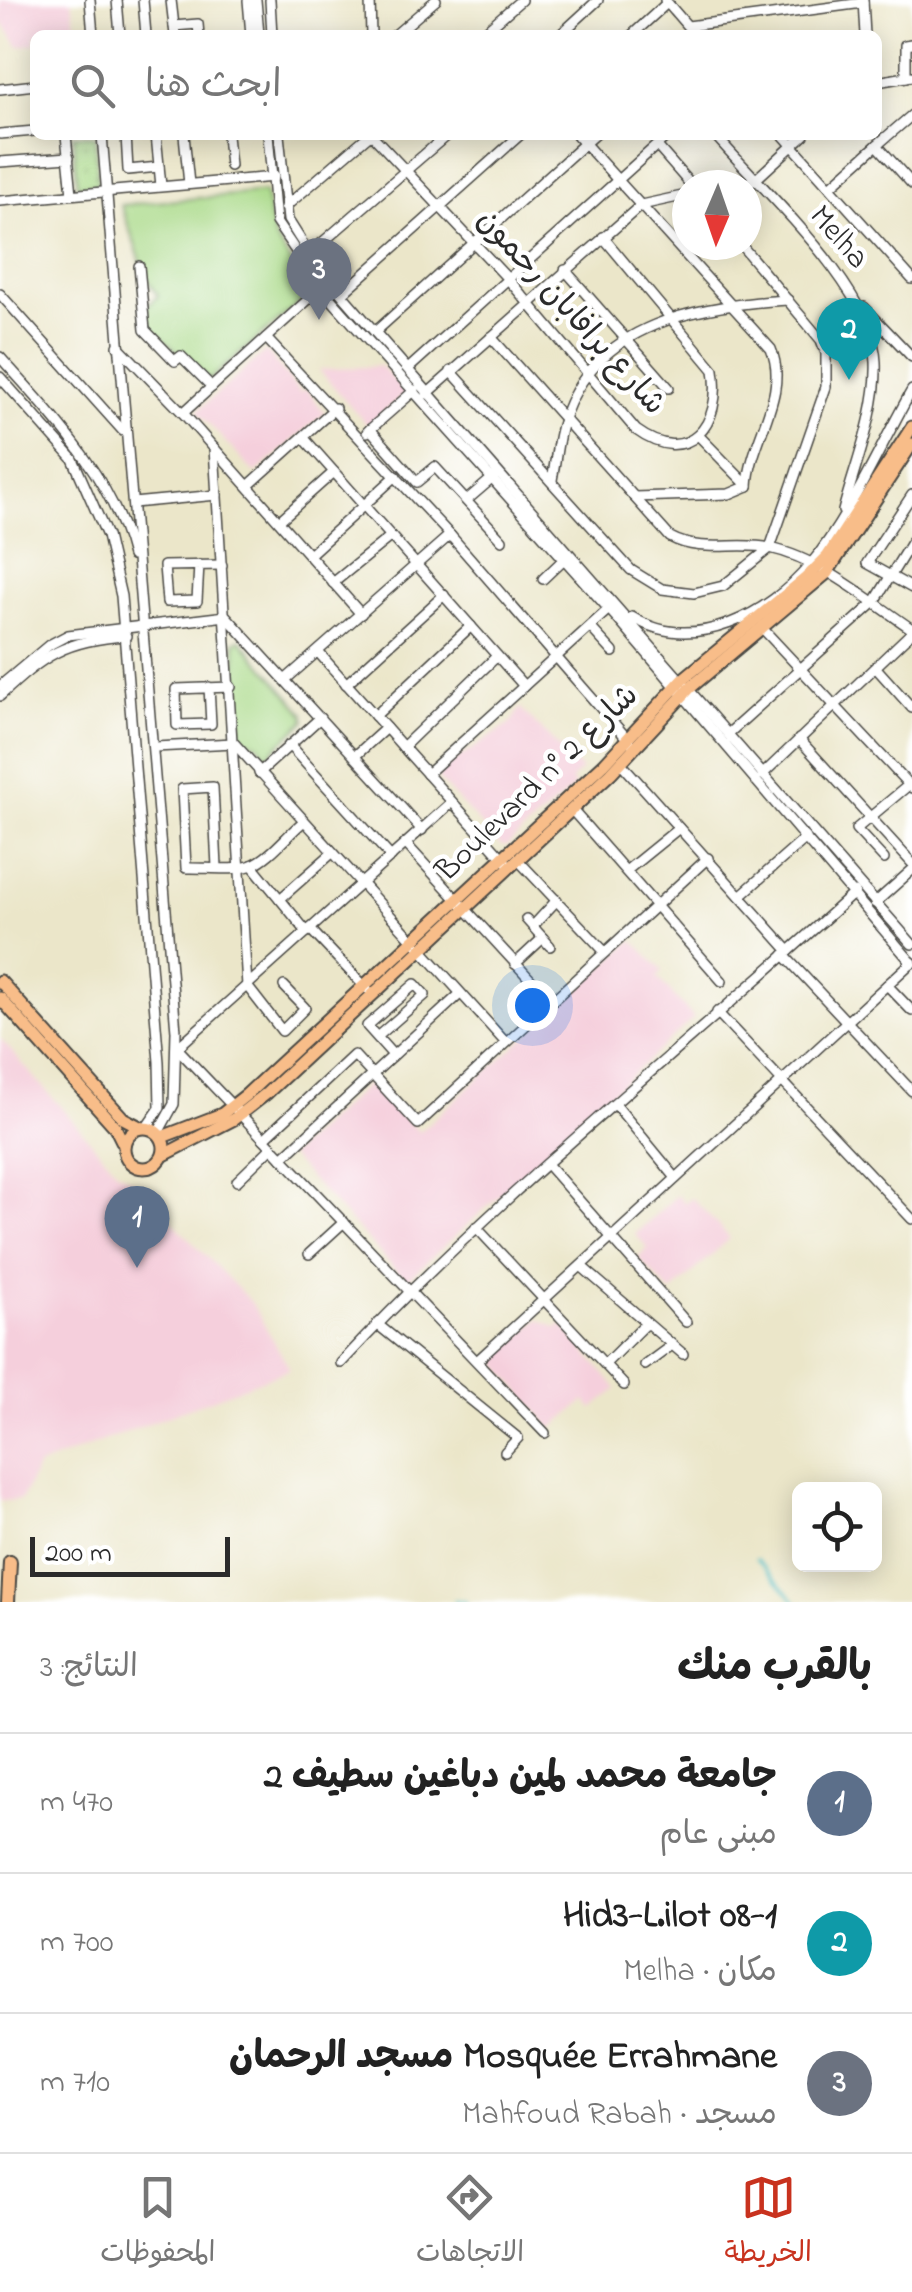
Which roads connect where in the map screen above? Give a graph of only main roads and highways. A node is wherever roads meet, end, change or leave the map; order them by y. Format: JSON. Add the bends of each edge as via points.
{"nodes":[{"id":1,"x":912,"y":427,"type":"edge"},
{"id":2,"x":912,"y":444,"type":"edge"},
{"id":3,"x":818,"y":569,"type":"junction"},
{"id":4,"x":684,"y":681,"type":"junction"},
{"id":5,"x":631,"y":744,"type":"junction"},
{"id":6,"x":510,"y":861,"type":"junction"},
{"id":7,"x":0,"y":981,"type":"edge"},
{"id":8,"x":0,"y":998,"type":"edge"},
{"id":9,"x":236,"y":1110,"type":"junction"},
{"id":10,"x":151,"y":1131,"type":"junction"},
{"id":11,"x":124,"y":1145,"type":"junction"},
{"id":12,"x":164,"y":1155,"type":"junction"},
{"id":13,"x":10,"y":1562,"type":"dead end"},
{"id":14,"x":8,"y":1602,"type":"edge"}],
"edges":[{"from":1,"to":3,"type":"main road","name":"Boulevard n° شارع 2"},
{"from":2,"to":3,"type":"main road","name":"Boulevard n° شارع 2"},
{"from":3,"to":4,"type":"main road","name":"Boulevard n° شارع 2"},
{"from":3,"to":4,"type":"main road","name":"Boulevard n° شارع 2","via":[[763,630]]},
{"from":4,"to":5,"type":"main road","name":"Boulevard n° شارع 2"},
{"from":5,"to":6,"type":"main road","name":"Boulevard n° شارع 2"},
{"from":5,"to":6,"type":"main road","name":"Boulevard n° شارع 2","via":[[622,763]]},
{"from":6,"to":9,"type":"main road","name":"Boulevard n° شارع 2"},
{"from":7,"to":10,"type":"main road","via":[[123,1118]]},
{"from":8,"to":11,"type":"main road","via":[[116,1127]]},
{"from":9,"to":10,"type":"main road","name":"Boulevard n° شارع 2"},
{"from":9,"to":12,"type":"main road","name":"Boulevard n° شارع 2"},
{"from":10,"to":11,"type":"main road"},
{"from":10,"to":12,"type":"main road"},
{"from":11,"to":12,"type":"main road","via":[[129,1162],[141,1168],[155,1166]]},
{"from":13,"to":14,"type":"highway"}]}
